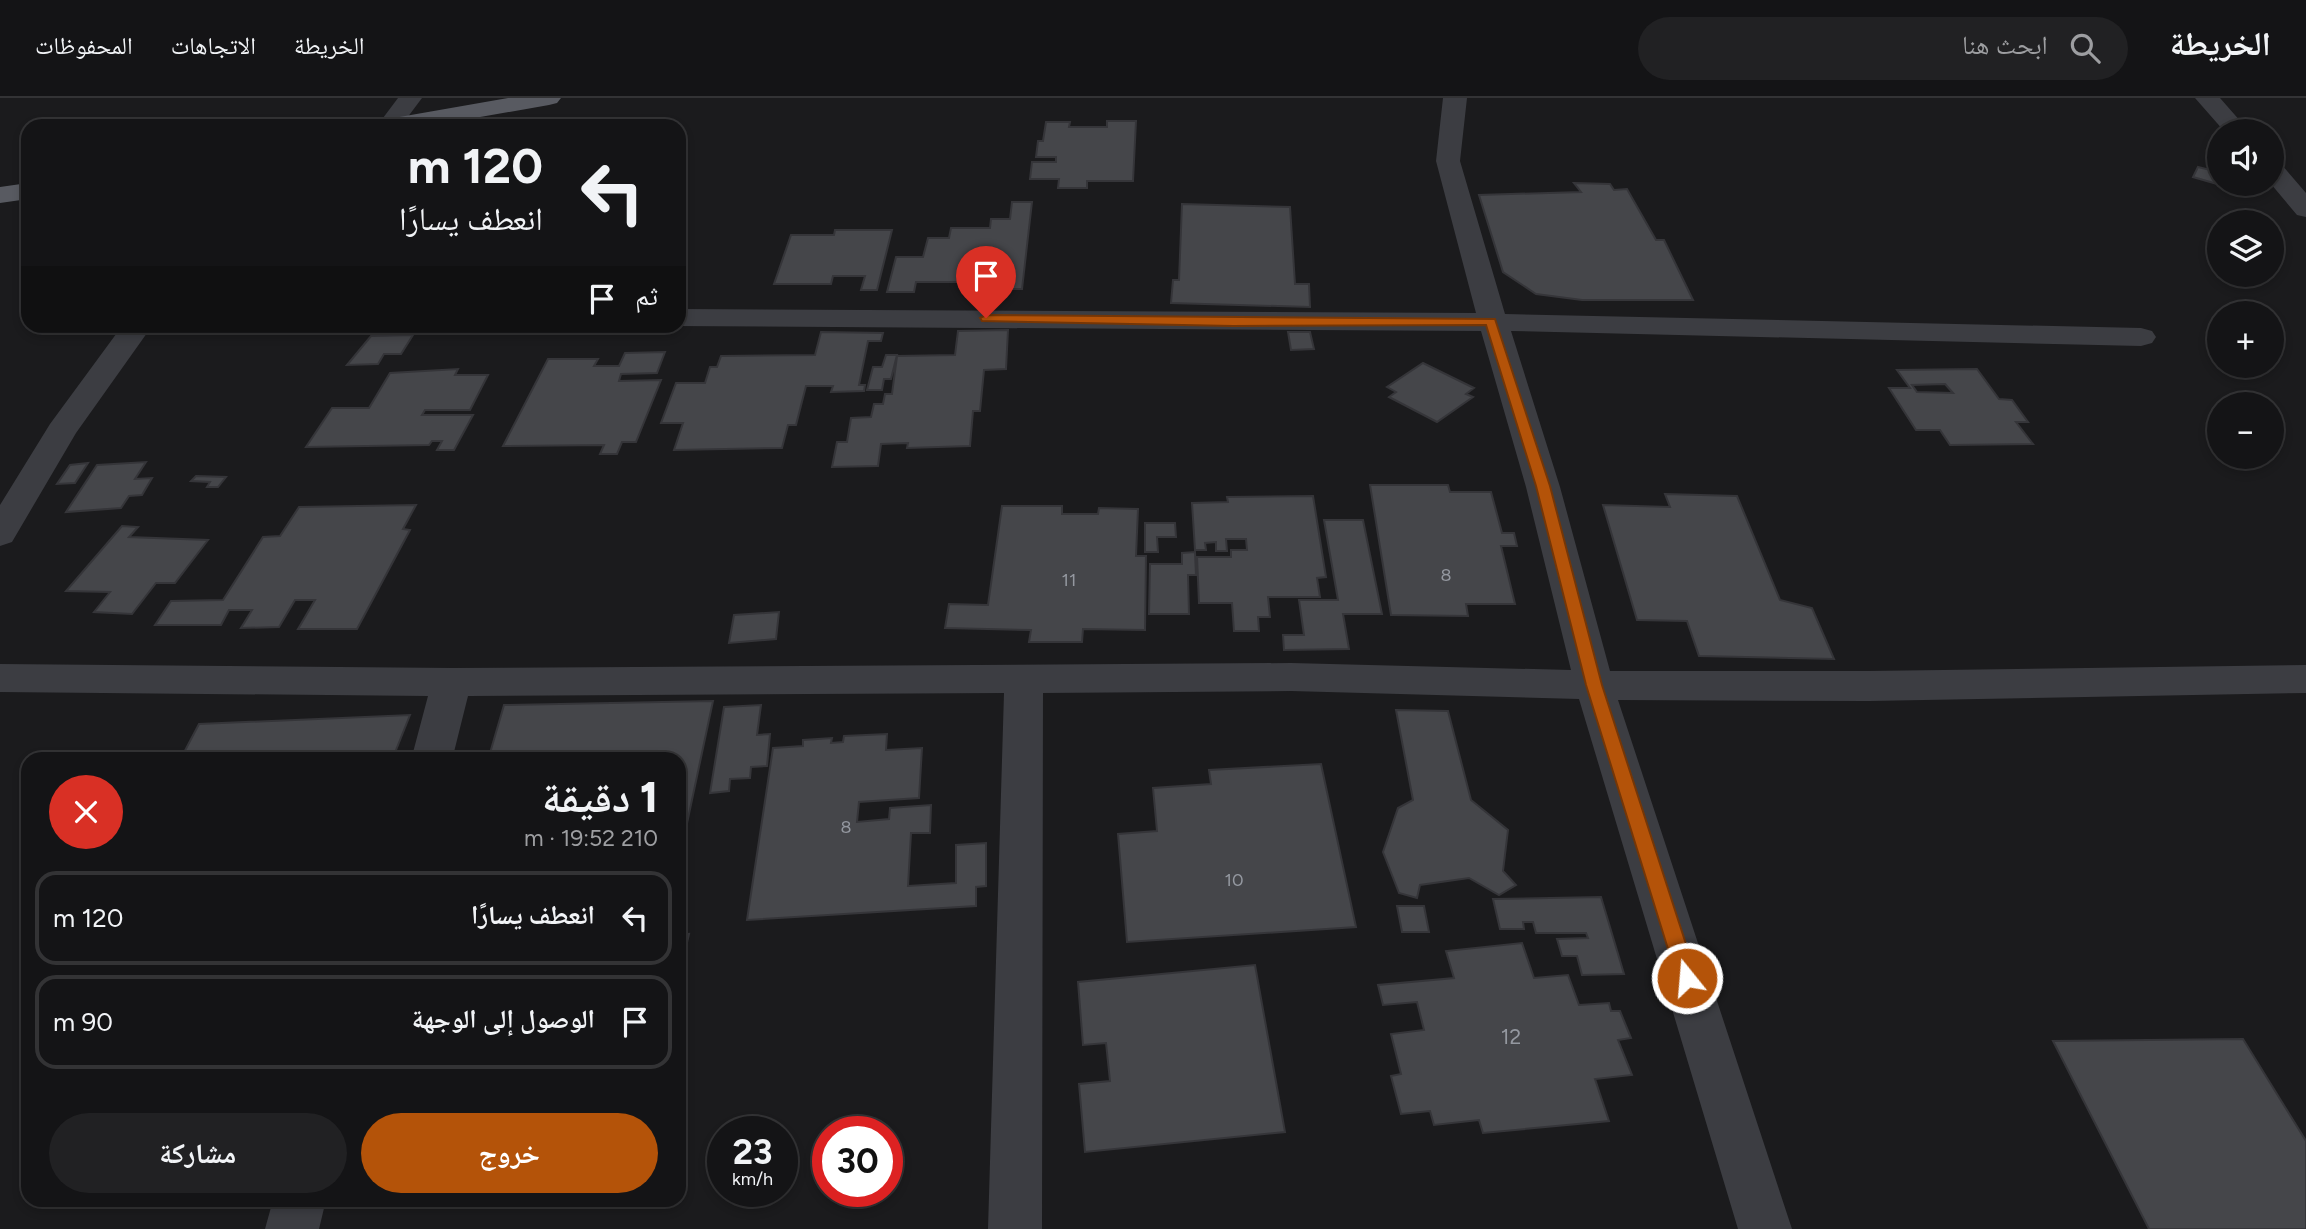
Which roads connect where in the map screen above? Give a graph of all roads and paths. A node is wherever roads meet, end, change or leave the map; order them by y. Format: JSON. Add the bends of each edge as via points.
{"nodes":[{"id":1,"x":410,"y":98,"type":"edge"},
{"id":2,"x":549,"y":98,"type":"edge"},
{"id":3,"x":1455,"y":98,"type":"edge"},
{"id":4,"x":2207,"y":98,"type":"edge"},
{"id":5,"x":394,"y":119,"type":"edge"},
{"id":6,"x":428,"y":119,"type":"edge"},
{"id":7,"x":2226,"y":119,"type":"edge"},
{"id":8,"x":2284,"y":181,"type":"edge"},
{"id":9,"x":21,"y":192,"type":"edge"},
{"id":10,"x":0,"y":195,"type":"edge"},
{"id":11,"x":2301,"y":198,"type":"edge"},
{"id":12,"x":686,"y":318,"type":"edge"},
{"id":13,"x":1491,"y":322,"type":"junction"},
{"id":14,"x":132,"y":333,"type":"edge"},
{"id":15,"x":2141,"y":337,"type":"dead end"},
{"id":16,"x":0,"y":534,"type":"edge"},
{"id":17,"x":0,"y":678,"type":"edge"},
{"id":18,"x":2306,"y":679,"type":"edge"},
{"id":19,"x":1024,"y":680,"type":"junction"},
{"id":20,"x":452,"y":682,"type":"junction"},
{"id":21,"x":1594,"y":685,"type":"junction"},
{"id":22,"x":433,"y":752,"type":"edge"},
{"id":23,"x":298,"y":1207,"type":"edge"},
{"id":24,"x":292,"y":1229,"type":"edge"},
{"id":25,"x":1015,"y":1229,"type":"edge"},
{"id":26,"x":1765,"y":1229,"type":"edge"}],
"edges":[{"from":1,"to":5,"type":"street"},
{"from":2,"to":6,"type":"main road"},
{"from":3,"to":13,"type":"street","via":[[1448,161]]},
{"from":4,"to":7,"type":"street"},
{"from":8,"to":11,"type":"street"},
{"from":9,"to":10,"type":"main road"},
{"from":12,"to":13,"type":"street"},
{"from":13,"to":15,"type":"street"},
{"from":13,"to":21,"type":"street","via":[[1543,486]]},
{"from":14,"to":16,"type":"street","via":[[61,431]]},
{"from":17,"to":20,"type":"street"},
{"from":18,"to":21,"type":"street"},
{"from":19,"to":20,"type":"street"},
{"from":19,"to":21,"type":"street","via":[[1291,677]]},
{"from":19,"to":25,"type":"street"},
{"from":20,"to":22,"type":"street"},
{"from":21,"to":26,"type":"street"},
{"from":23,"to":24,"type":"street"}]}
